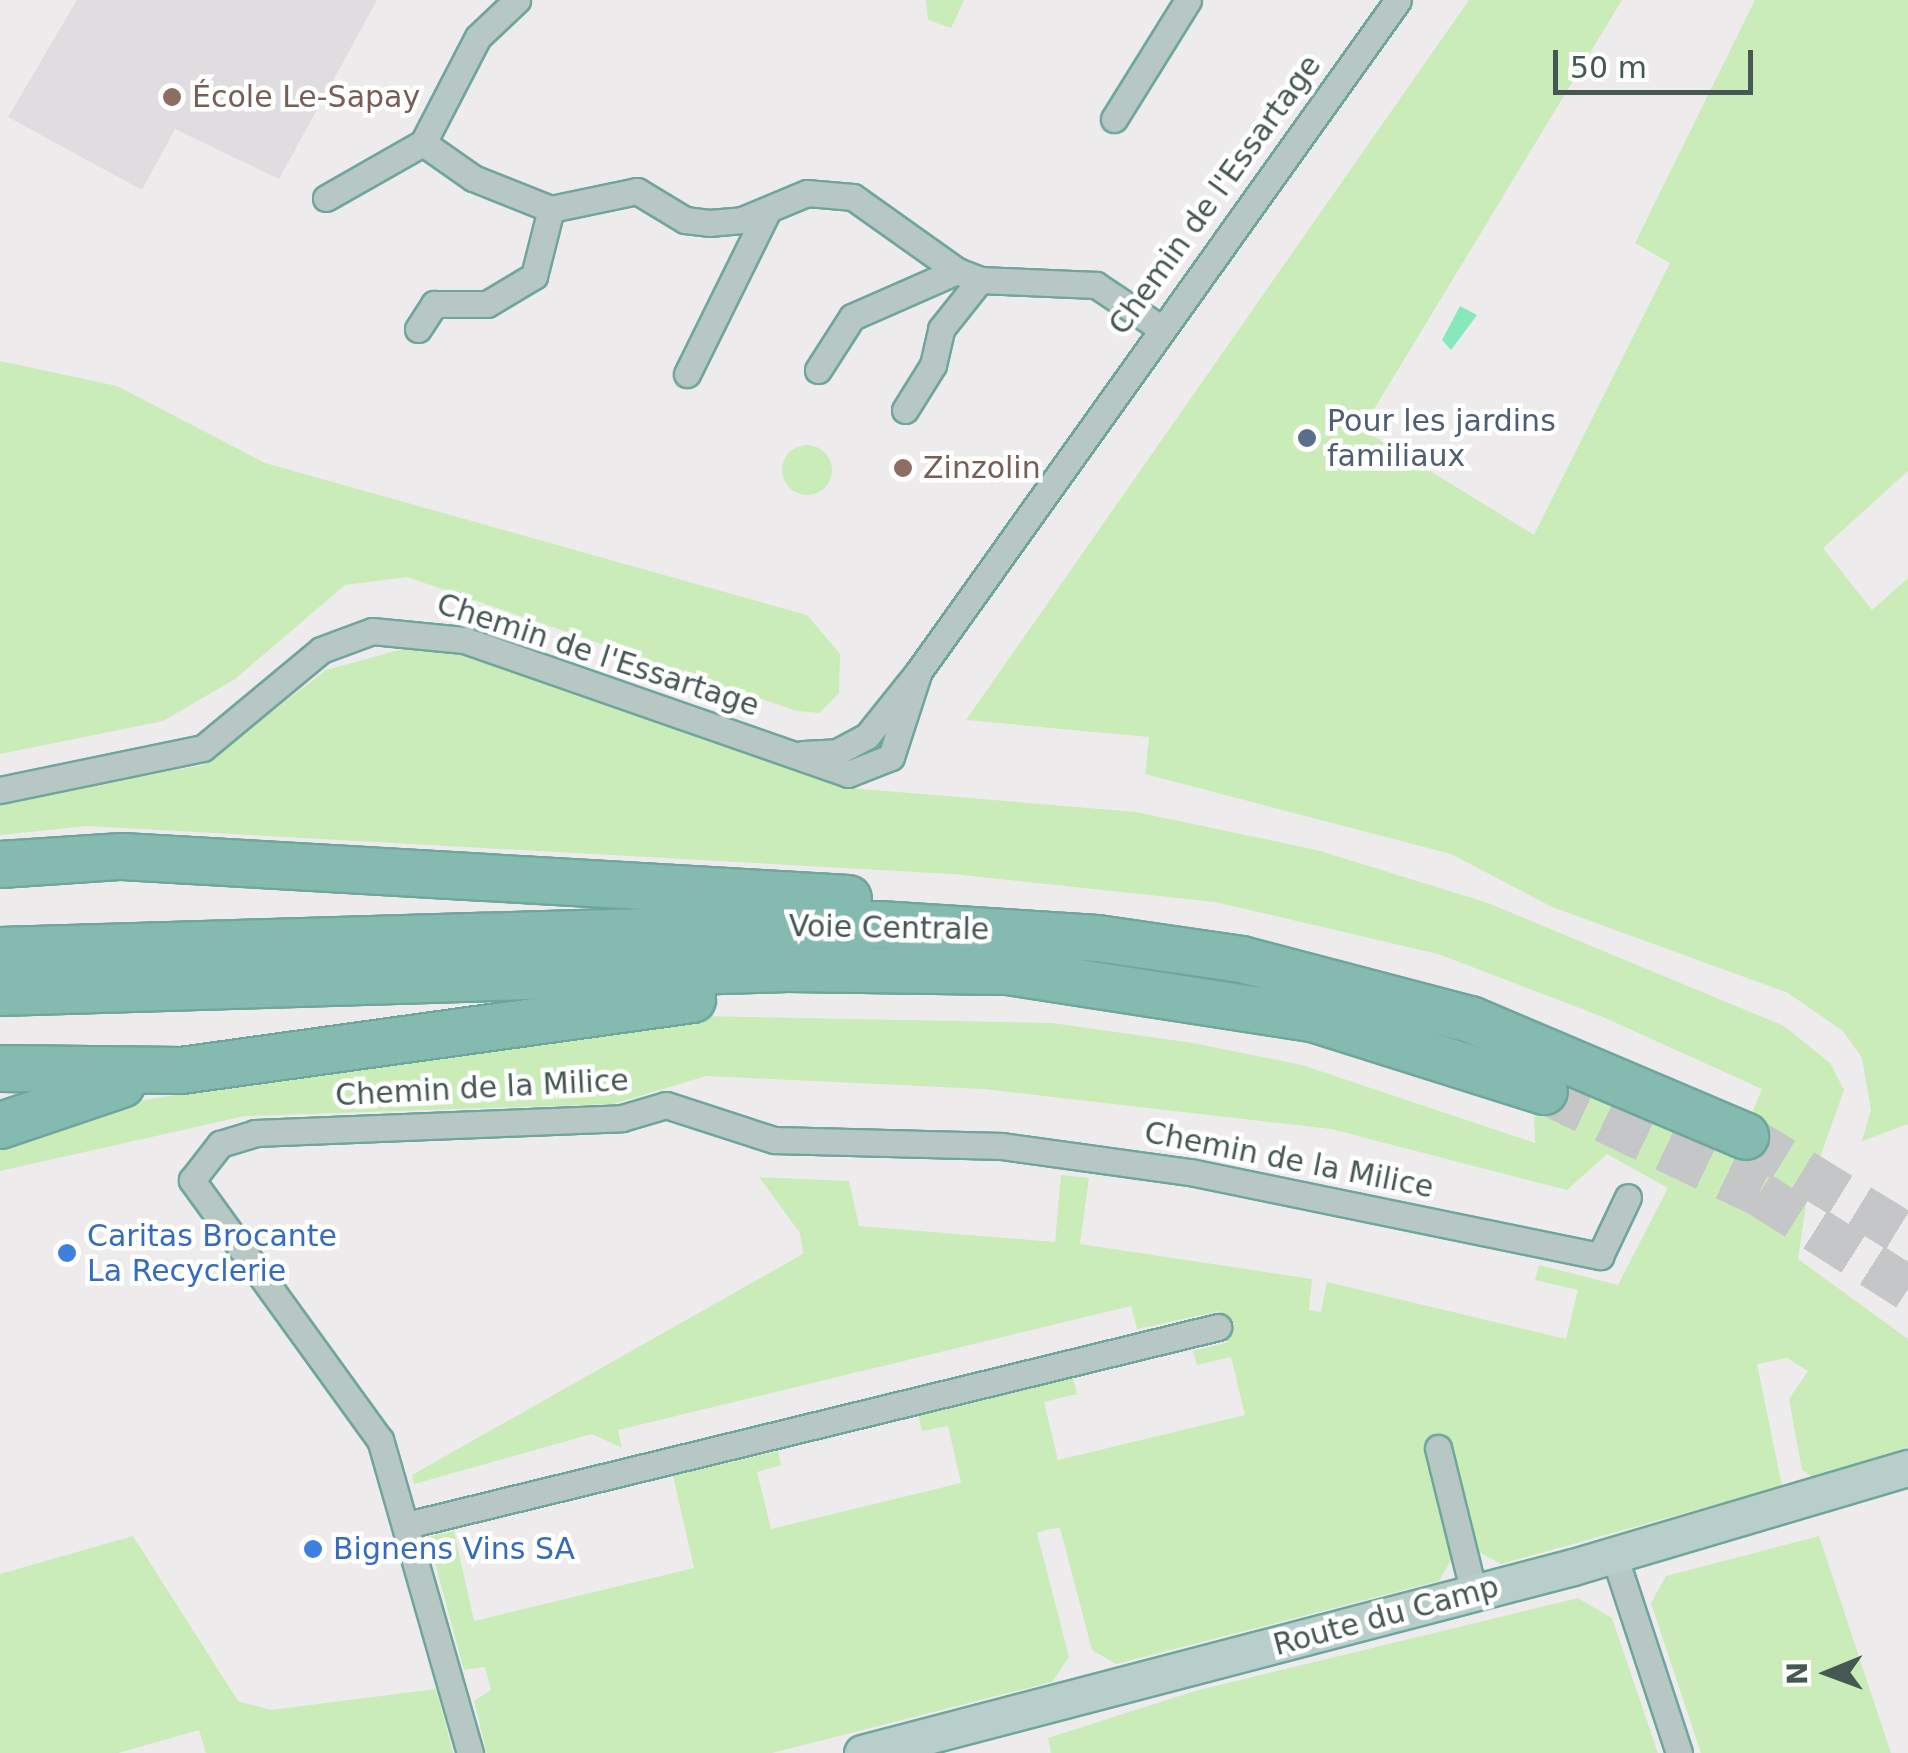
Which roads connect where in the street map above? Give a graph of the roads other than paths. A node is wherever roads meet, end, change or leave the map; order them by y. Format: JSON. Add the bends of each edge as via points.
{"nodes":[{"id":1,"x":517,"y":0,"type":"edge"},
{"id":2,"x":1188,"y":0,"type":"edge"},
{"id":3,"x":1393,"y":1,"type":"edge"},
{"id":4,"x":1114,"y":120,"type":"dead end"},
{"id":5,"x":423,"y":143,"type":"junction"},
{"id":6,"x":326,"y":198,"type":"dead end"},
{"id":7,"x":551,"y":209,"type":"junction"},
{"id":8,"x":767,"y":212,"type":"junction"},
{"id":9,"x":968,"y":276,"type":"junction"},
{"id":10,"x":1159,"y":327,"type":"junction"},
{"id":11,"x":418,"y":329,"type":"dead end"},
{"id":12,"x":818,"y":370,"type":"dead end"},
{"id":13,"x":687,"y":374,"type":"dead end"},
{"id":14,"x":905,"y":410,"type":"dead end"},
{"id":15,"x":0,"y":790,"type":"edge"},
{"id":16,"x":0,"y":864,"type":"edge"},
{"id":17,"x":0,"y":950,"type":"edge"},
{"id":18,"x":1154,"y":987,"type":"junction"},
{"id":19,"x":0,"y":992,"type":"edge"},
{"id":20,"x":1470,"y":1019,"type":"junction"},
{"id":21,"x":0,"y":1068,"type":"edge"},
{"id":22,"x":182,"y":1070,"type":"junction"},
{"id":23,"x":1544,"y":1091,"type":"tunnel mouth"},
{"id":24,"x":0,"y":1125,"type":"edge"},
{"id":25,"x":1746,"y":1136,"type":"tunnel mouth"},
{"id":26,"x":1628,"y":1197,"type":"dead end"},
{"id":27,"x":1218,"y":1328,"type":"dead end"},
{"id":28,"x":1438,"y":1448,"type":"dead end"},
{"id":29,"x":1908,"y":1468,"type":"edge"},
{"id":30,"x":406,"y":1525,"type":"junction"},
{"id":31,"x":1614,"y":1555,"type":"junction"},
{"id":32,"x":1474,"y":1594,"type":"junction"},
{"id":33,"x":967,"y":1740,"type":"edge"},
{"id":34,"x":470,"y":1753,"type":"edge"},
{"id":35,"x":862,"y":1753,"type":"edge"},
{"id":36,"x":1679,"y":1753,"type":"edge"}],
"edges":[{"from":1,"to":5,"type":"street","via":[[478,37]]},
{"from":2,"to":4,"type":"street"},
{"from":3,"to":10,"type":"street","name":"Chemin de l'Essartage"},
{"from":5,"to":6,"type":"street"},
{"from":5,"to":7,"type":"street","via":[[473,178]]},
{"from":7,"to":8,"type":"street","via":[[637,191],[684,220]]},
{"from":7,"to":11,"type":"street","via":[[534,276],[487,304],[434,304]]},
{"from":8,"to":9,"type":"street","via":[[808,193],[853,197]]},
{"from":8,"to":13,"type":"street"},
{"from":9,"to":10,"type":"street","via":[[1096,285]]},
{"from":9,"to":12,"type":"street","via":[[852,317]]},
{"from":9,"to":14,"type":"street","via":[[941,329],[933,364]]},
{"from":10,"to":15,"type":"street","name":"Chemin de l'Essartage","via":[[920,671],[853,745],[798,754],[464,640],[394,629],[321,650],[202,748]]},
{"from":16,"to":20,"type":"highway","via":[[122,856],[1006,910],[1218,944]]},
{"from":17,"to":20,"type":"highway","name":"Voie Centrale","via":[[950,926],[1240,959]]},
{"from":18,"to":19,"type":"highway","name":"Voie Centrale","via":[[865,967]]},
{"from":18,"to":22,"type":"highway","via":[[770,992]]},
{"from":18,"to":23,"type":"highway","name":"Voie Centrale","via":[[1369,1032]]},
{"from":20,"to":25,"type":"highway","name":"Voie Centrale"},
{"from":21,"to":22,"type":"highway"},
{"from":22,"to":24,"type":"highway"},
{"from":26,"to":30,"type":"street","name":"Chemin de la Milice","via":[[1600,1256],[1190,1172],[1002,1146],[774,1140],[666,1105],[622,1118],[255,1132],[220,1144],[192,1180],[380,1440]]},
{"from":27,"to":30,"type":"street"},
{"from":28,"to":32,"type":"street"},
{"from":29,"to":31,"type":"street","name":"Route du Camp"},
{"from":30,"to":34,"type":"street","name":"Chemin de la Milice"},
{"from":31,"to":32,"type":"street","name":"Route du Camp"},
{"from":31,"to":36,"type":"street"},
{"from":32,"to":33,"type":"street","name":"Route du Camp"},
{"from":33,"to":35,"type":"street","name":"Route du Camp"}]}
